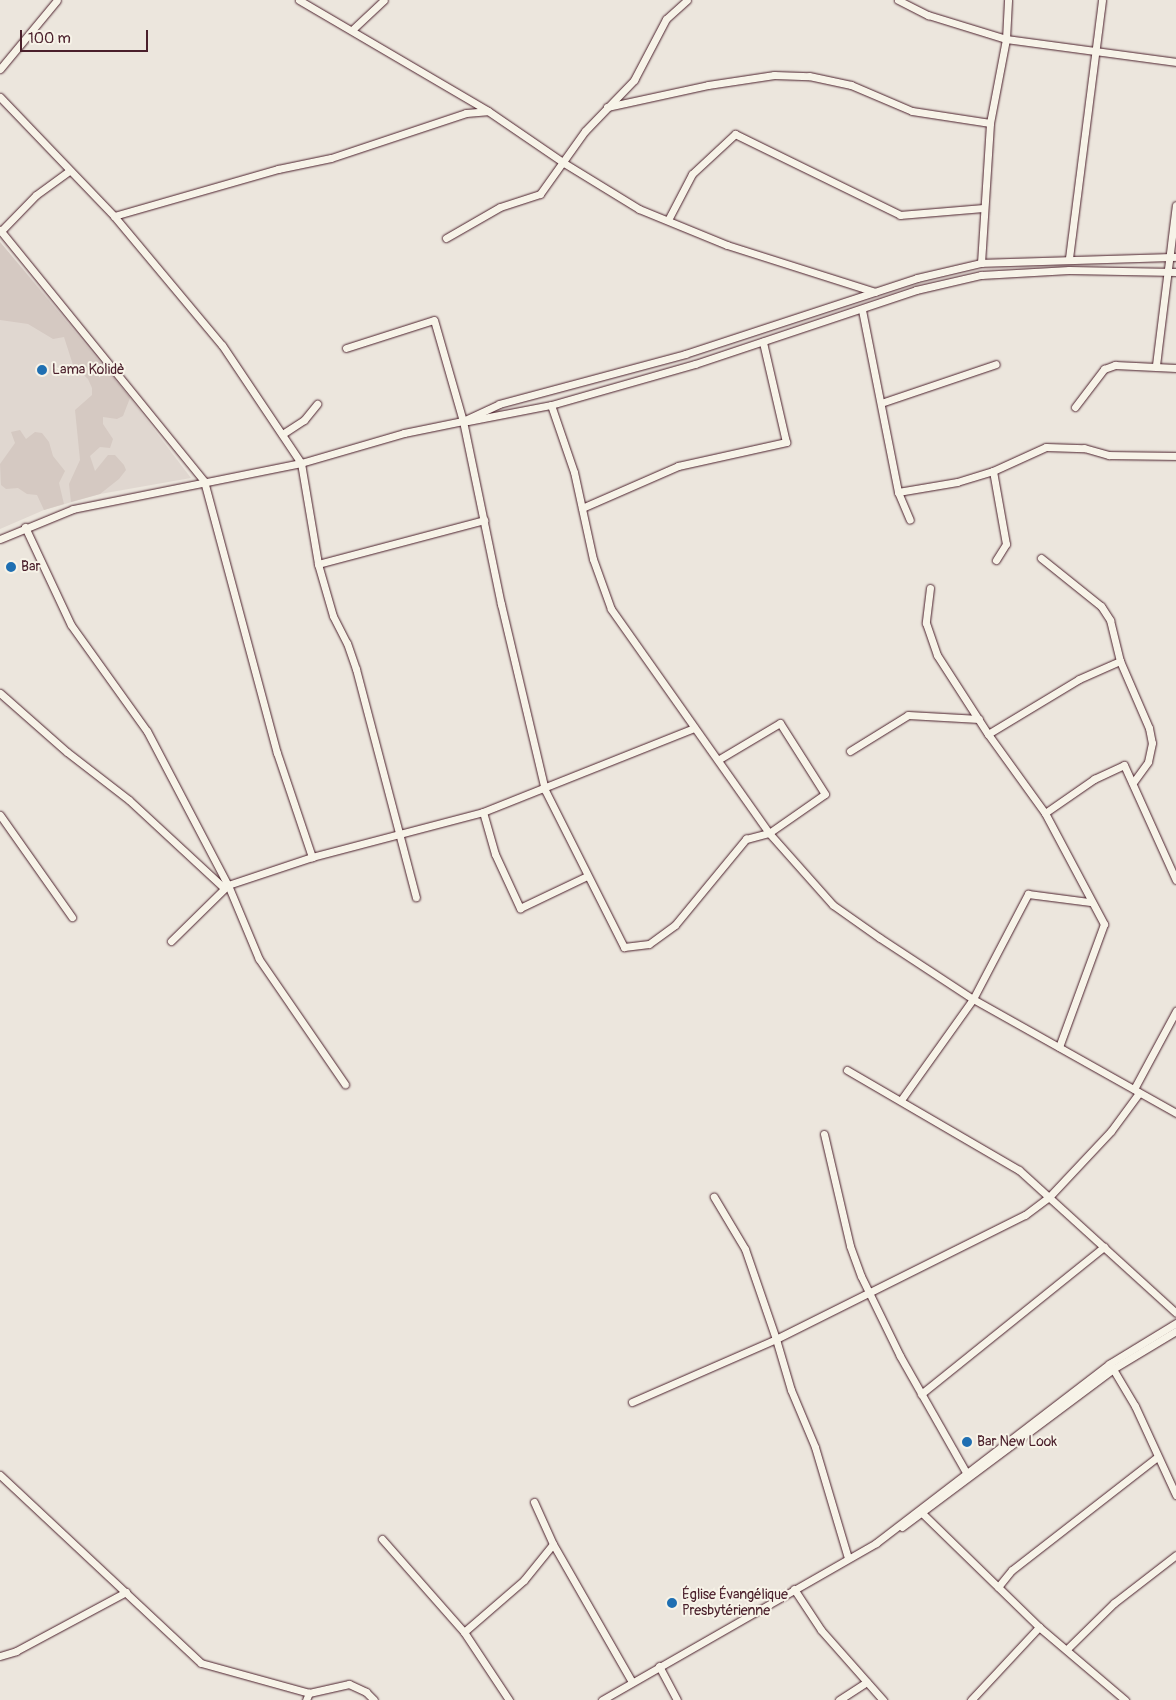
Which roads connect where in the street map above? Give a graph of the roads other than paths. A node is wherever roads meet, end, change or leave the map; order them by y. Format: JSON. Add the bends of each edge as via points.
{"nodes":[{"id":1,"x":57,"y":0,"type":"edge"},
{"id":2,"x":299,"y":0,"type":"edge"},
{"id":3,"x":384,"y":0,"type":"edge"},
{"id":4,"x":686,"y":0,"type":"edge"},
{"id":5,"x":898,"y":0,"type":"edge"},
{"id":6,"x":1008,"y":0,"type":"edge"},
{"id":7,"x":1102,"y":0,"type":"edge"},
{"id":8,"x":353,"y":29,"type":"junction"},
{"id":9,"x":1006,"y":39,"type":"junction"},
{"id":10,"x":1097,"y":52,"type":"junction"},
{"id":11,"x":1176,"y":62,"type":"edge"},
{"id":12,"x":0,"y":68,"type":"edge"},
{"id":13,"x":0,"y":97,"type":"edge"},
{"id":14,"x":607,"y":107,"type":"junction"},
{"id":15,"x":488,"y":110,"type":"junction"},
{"id":16,"x":990,"y":123,"type":"junction"},
{"id":17,"x":564,"y":163,"type":"junction"},
{"id":18,"x":69,"y":171,"type":"junction"},
{"id":19,"x":1176,"y":206,"type":"edge"},
{"id":20,"x":982,"y":208,"type":"junction"},
{"id":21,"x":114,"y":216,"type":"junction"},
{"id":22,"x":668,"y":220,"type":"junction"},
{"id":23,"x":1,"y":230,"type":"edge"},
{"id":24,"x":446,"y":238,"type":"dead end"},
{"id":25,"x":1173,"y":257,"type":"edge"},
{"id":26,"x":1070,"y":258,"type":"junction"},
{"id":27,"x":981,"y":263,"type":"junction"},
{"id":28,"x":1166,"y":271,"type":"junction"},
{"id":29,"x":1176,"y":272,"type":"edge"},
{"id":30,"x":875,"y":292,"type":"junction"},
{"id":31,"x":862,"y":310,"type":"junction"},
{"id":32,"x":763,"y":342,"type":"junction"},
{"id":33,"x":346,"y":348,"type":"dead end"},
{"id":34,"x":996,"y":364,"type":"dead end"},
{"id":35,"x":1156,"y":365,"type":"junction"},
{"id":36,"x":1176,"y":368,"type":"edge"},
{"id":37,"x":881,"y":403,"type":"junction"},
{"id":38,"x":317,"y":404,"type":"dead end"},
{"id":39,"x":551,"y":405,"type":"junction"},
{"id":40,"x":1075,"y":407,"type":"dead end"},
{"id":41,"x":463,"y":421,"type":"junction"},
{"id":42,"x":284,"y":432,"type":"junction"},
{"id":43,"x":1176,"y":456,"type":"edge"},
{"id":44,"x":301,"y":462,"type":"junction"},
{"id":45,"x":993,"y":471,"type":"junction"},
{"id":46,"x":204,"y":481,"type":"junction"},
{"id":47,"x":898,"y":492,"type":"junction"},
{"id":48,"x":582,"y":508,"type":"junction"},
{"id":49,"x":484,"y":520,"type":"junction"},
{"id":50,"x":910,"y":520,"type":"dead end"},
{"id":51,"x":24,"y":527,"type":"junction"},
{"id":52,"x":0,"y":539,"type":"edge"},
{"id":53,"x":1041,"y":558,"type":"dead end"},
{"id":54,"x":996,"y":560,"type":"dead end"},
{"id":55,"x":318,"y":564,"type":"junction"},
{"id":56,"x":930,"y":588,"type":"dead end"},
{"id":57,"x":1120,"y":661,"type":"junction"},
{"id":58,"x":0,"y":693,"type":"edge"},
{"id":59,"x":979,"y":719,"type":"junction"},
{"id":60,"x":694,"y":728,"type":"junction"},
{"id":61,"x":988,"y":734,"type":"junction"},
{"id":62,"x":850,"y":751,"type":"dead end"},
{"id":63,"x":718,"y":760,"type":"junction"},
{"id":64,"x":1133,"y":782,"type":"junction"},
{"id":65,"x":545,"y":790,"type":"junction"},
{"id":66,"x":482,"y":812,"type":"junction"},
{"id":67,"x":1045,"y":813,"type":"junction"},
{"id":68,"x":0,"y":815,"type":"edge"},
{"id":69,"x":769,"y":833,"type":"junction"},
{"id":70,"x":398,"y":836,"type":"junction"},
{"id":71,"x":312,"y":857,"type":"junction"},
{"id":72,"x":587,"y":876,"type":"junction"},
{"id":73,"x":1176,"y":880,"type":"edge"},
{"id":74,"x":226,"y":887,"type":"junction"},
{"id":75,"x":416,"y":898,"type":"dead end"},
{"id":76,"x":1090,"y":902,"type":"junction"},
{"id":77,"x":72,"y":917,"type":"dead end"},
{"id":78,"x":171,"y":941,"type":"dead end"},
{"id":79,"x":974,"y":999,"type":"junction"},
{"id":80,"x":1176,"y":1011,"type":"edge"},
{"id":81,"x":1059,"y":1047,"type":"junction"},
{"id":82,"x":847,"y":1070,"type":"dead end"},
{"id":83,"x":345,"y":1084,"type":"dead end"},
{"id":84,"x":1136,"y":1091,"type":"junction"},
{"id":85,"x":900,"y":1100,"type":"junction"},
{"id":86,"x":1176,"y":1113,"type":"edge"},
{"id":87,"x":824,"y":1134,"type":"dead end"},
{"id":88,"x":1050,"y":1196,"type":"junction"},
{"id":89,"x":714,"y":1197,"type":"dead end"},
{"id":90,"x":1104,"y":1246,"type":"junction"},
{"id":91,"x":869,"y":1293,"type":"junction"},
{"id":92,"x":1176,"y":1313,"type":"edge"},
{"id":93,"x":1176,"y":1323,"type":"edge"},
{"id":94,"x":1176,"y":1331,"type":"edge"},
{"id":95,"x":776,"y":1339,"type":"junction"},
{"id":96,"x":1113,"y":1369,"type":"junction"},
{"id":97,"x":921,"y":1394,"type":"junction"},
{"id":98,"x":632,"y":1402,"type":"dead end"},
{"id":99,"x":1158,"y":1457,"type":"junction"},
{"id":100,"x":966,"y":1472,"type":"junction"},
{"id":101,"x":0,"y":1475,"type":"edge"},
{"id":102,"x":1176,"y":1493,"type":"edge"},
{"id":103,"x":534,"y":1502,"type":"dead end"},
{"id":104,"x":923,"y":1514,"type":"junction"},
{"id":105,"x":382,"y":1539,"type":"dead end"},
{"id":106,"x":876,"y":1543,"type":"junction"},
{"id":107,"x":553,"y":1544,"type":"junction"},
{"id":108,"x":1176,"y":1555,"type":"edge"},
{"id":109,"x":848,"y":1558,"type":"junction"},
{"id":110,"x":998,"y":1587,"type":"junction"},
{"id":111,"x":794,"y":1589,"type":"junction"},
{"id":112,"x":126,"y":1592,"type":"junction"},
{"id":113,"x":1039,"y":1628,"type":"junction"},
{"id":114,"x":464,"y":1632,"type":"junction"},
{"id":115,"x":1067,"y":1649,"type":"junction"},
{"id":116,"x":0,"y":1656,"type":"edge"},
{"id":117,"x":660,"y":1666,"type":"junction"},
{"id":118,"x":632,"y":1682,"type":"junction"},
{"id":119,"x":867,"y":1682,"type":"junction"},
{"id":120,"x":307,"y":1696,"type":"edge"},
{"id":121,"x":374,"y":1700,"type":"edge"},
{"id":122,"x":509,"y":1700,"type":"edge"},
{"id":123,"x":602,"y":1700,"type":"edge"},
{"id":124,"x":677,"y":1700,"type":"edge"},
{"id":125,"x":839,"y":1700,"type":"edge"},
{"id":126,"x":883,"y":1700,"type":"edge"},
{"id":127,"x":970,"y":1700,"type":"edge"},
{"id":128,"x":1123,"y":1700,"type":"edge"}],
"edges":[{"from":1,"to":12,"type":"street"},
{"from":2,"to":8,"type":"street"},
{"from":3,"to":8,"type":"street"},
{"from":4,"to":14,"type":"street","via":[[666,19],[634,80]]},
{"from":5,"to":9,"type":"street","via":[[928,16]]},
{"from":6,"to":9,"type":"street"},
{"from":7,"to":10,"type":"street"},
{"from":8,"to":15,"type":"street"},
{"from":9,"to":10,"type":"street"},
{"from":9,"to":16,"type":"street"},
{"from":10,"to":11,"type":"street"},
{"from":10,"to":26,"type":"street"},
{"from":13,"to":18,"type":"street","via":[[39,135]]},
{"from":14,"to":16,"type":"street","via":[[708,84],[774,75],[809,76],[851,85],[912,111]]},
{"from":14,"to":17,"type":"street","via":[[585,130]]},
{"from":15,"to":17,"type":"street"},
{"from":15,"to":21,"type":"street","via":[[466,113],[331,158],[278,168]]},
{"from":16,"to":20,"type":"street"},
{"from":17,"to":22,"type":"street","via":[[639,209]]},
{"from":17,"to":24,"type":"street","via":[[540,194],[500,207]]},
{"from":18,"to":21,"type":"street"},
{"from":18,"to":23,"type":"street","via":[[36,195]]},
{"from":19,"to":25,"type":"street"},
{"from":20,"to":22,"type":"street","via":[[900,215],[736,134],[692,174]]},
{"from":20,"to":27,"type":"street"},
{"from":21,"to":42,"type":"street","via":[[222,345]]},
{"from":22,"to":30,"type":"street","via":[[778,262]]},
{"from":23,"to":46,"type":"street"},
{"from":25,"to":26,"type":"street"},
{"from":25,"to":28,"type":"street"},
{"from":26,"to":27,"type":"street"},
{"from":27,"to":30,"type":"street"},
{"from":28,"to":29,"type":"street"},
{"from":28,"to":31,"type":"street","via":[[1069,270],[981,275],[916,290]]},
{"from":28,"to":35,"type":"street"},
{"from":30,"to":41,"type":"street","via":[[684,354],[500,404]]},
{"from":31,"to":32,"type":"street"},
{"from":31,"to":37,"type":"street"},
{"from":32,"to":39,"type":"street"},
{"from":32,"to":48,"type":"street","via":[[786,442],[678,466]]},
{"from":33,"to":41,"type":"street","via":[[434,320]]},
{"from":34,"to":37,"type":"street"},
{"from":35,"to":36,"type":"street"},
{"from":35,"to":40,"type":"street","via":[[1115,365],[1104,369]]},
{"from":37,"to":47,"type":"street"},
{"from":38,"to":42,"type":"street","via":[[304,420]]},
{"from":39,"to":41,"type":"street","via":[[500,417]]},
{"from":39,"to":48,"type":"street"},
{"from":41,"to":44,"type":"street","via":[[404,433]]},
{"from":41,"to":49,"type":"street"},
{"from":42,"to":44,"type":"street"},
{"from":43,"to":45,"type":"street","via":[[1109,455],[1084,448],[1046,447]]},
{"from":44,"to":46,"type":"street"},
{"from":44,"to":55,"type":"street"},
{"from":45,"to":47,"type":"street","via":[[940,486]]},
{"from":45,"to":54,"type":"street","via":[[1006,544]]},
{"from":46,"to":51,"type":"street","via":[[73,509]]},
{"from":46,"to":71,"type":"street","via":[[277,753]]},
{"from":47,"to":50,"type":"street"},
{"from":48,"to":60,"type":"street","via":[[593,559],[611,609],[661,676],[675,703]]},
{"from":49,"to":55,"type":"street"},
{"from":49,"to":65,"type":"street"},
{"from":51,"to":52,"type":"street"},
{"from":51,"to":74,"type":"street","via":[[71,625],[147,731]]},
{"from":53,"to":57,"type":"street","via":[[1101,606],[1110,620]]},
{"from":55,"to":70,"type":"street","via":[[333,616],[348,642],[356,669]]},
{"from":56,"to":59,"type":"street","via":[[926,623],[937,655]]},
{"from":57,"to":61,"type":"street","via":[[1079,679]]},
{"from":57,"to":64,"type":"street","via":[[1149,728],[1152,743],[1148,762]]},
{"from":58,"to":74,"type":"street"},
{"from":59,"to":61,"type":"street"},
{"from":59,"to":62,"type":"street","via":[[908,715]]},
{"from":60,"to":63,"type":"street"},
{"from":60,"to":65,"type":"street"},
{"from":61,"to":67,"type":"street"},
{"from":63,"to":69,"type":"street"},
{"from":63,"to":69,"type":"street","via":[[780,722],[825,794]]},
{"from":64,"to":67,"type":"street","via":[[1124,765],[1094,779]]},
{"from":64,"to":73,"type":"street"},
{"from":65,"to":66,"type":"street"},
{"from":65,"to":72,"type":"street"},
{"from":66,"to":70,"type":"street"},
{"from":66,"to":72,"type":"street","via":[[495,854],[520,908]]},
{"from":67,"to":76,"type":"street"},
{"from":68,"to":77,"type":"street"},
{"from":69,"to":72,"type":"street","via":[[746,839],[675,925],[648,944],[624,947]]},
{"from":69,"to":79,"type":"street","via":[[833,905]]},
{"from":70,"to":71,"type":"street"},
{"from":70,"to":75,"type":"street"},
{"from":71,"to":74,"type":"street"},
{"from":74,"to":78,"type":"street"},
{"from":74,"to":83,"type":"street","via":[[259,960]]},
{"from":76,"to":79,"type":"street","via":[[1028,894]]},
{"from":76,"to":81,"type":"street","via":[[1104,924]]},
{"from":79,"to":81,"type":"street"},
{"from":79,"to":85,"type":"street"},
{"from":80,"to":84,"type":"street"},
{"from":81,"to":84,"type":"street"},
{"from":82,"to":85,"type":"street"},
{"from":84,"to":86,"type":"street"},
{"from":84,"to":88,"type":"street","via":[[1111,1131]]},
{"from":85,"to":88,"type":"street","via":[[1019,1170]]},
{"from":87,"to":91,"type":"street","via":[[850,1246]]},
{"from":88,"to":90,"type":"street"},
{"from":88,"to":91,"type":"street","via":[[1025,1215]]},
{"from":89,"to":95,"type":"street","via":[[745,1249]]},
{"from":90,"to":92,"type":"street"},
{"from":90,"to":97,"type":"street"},
{"from":91,"to":95,"type":"street"},
{"from":91,"to":97,"type":"street"},
{"from":93,"to":100,"type":"street","via":[[1109,1364]]},
{"from":94,"to":96,"type":"street"},
{"from":95,"to":98,"type":"street"},
{"from":95,"to":109,"type":"street","via":[[791,1390],[815,1447]]},
{"from":96,"to":99,"type":"street","via":[[1135,1406]]},
{"from":96,"to":104,"type":"street"},
{"from":97,"to":100,"type":"street"},
{"from":99,"to":102,"type":"street"},
{"from":99,"to":110,"type":"street","via":[[1012,1570]]},
{"from":100,"to":106,"type":"street"},
{"from":101,"to":112,"type":"street"},
{"from":103,"to":107,"type":"street"},
{"from":104,"to":106,"type":"street"},
{"from":104,"to":110,"type":"street"},
{"from":105,"to":114,"type":"street"},
{"from":106,"to":109,"type":"street"},
{"from":107,"to":114,"type":"street","via":[[524,1580]]},
{"from":107,"to":118,"type":"street"},
{"from":108,"to":115,"type":"street","via":[[1114,1603]]},
{"from":109,"to":111,"type":"street"},
{"from":110,"to":113,"type":"street"},
{"from":111,"to":117,"type":"street"},
{"from":111,"to":119,"type":"street","via":[[821,1630]]},
{"from":112,"to":116,"type":"street","via":[[16,1651]]},
{"from":112,"to":120,"type":"street","via":[[201,1662]]},
{"from":113,"to":115,"type":"street"},
{"from":113,"to":127,"type":"street"},
{"from":114,"to":122,"type":"street"},
{"from":115,"to":128,"type":"street"},
{"from":117,"to":118,"type":"street"},
{"from":117,"to":124,"type":"street"},
{"from":118,"to":123,"type":"street"},
{"from":119,"to":125,"type":"street"},
{"from":119,"to":126,"type":"street"},
{"from":120,"to":121,"type":"street","via":[[349,1684]]}]}
